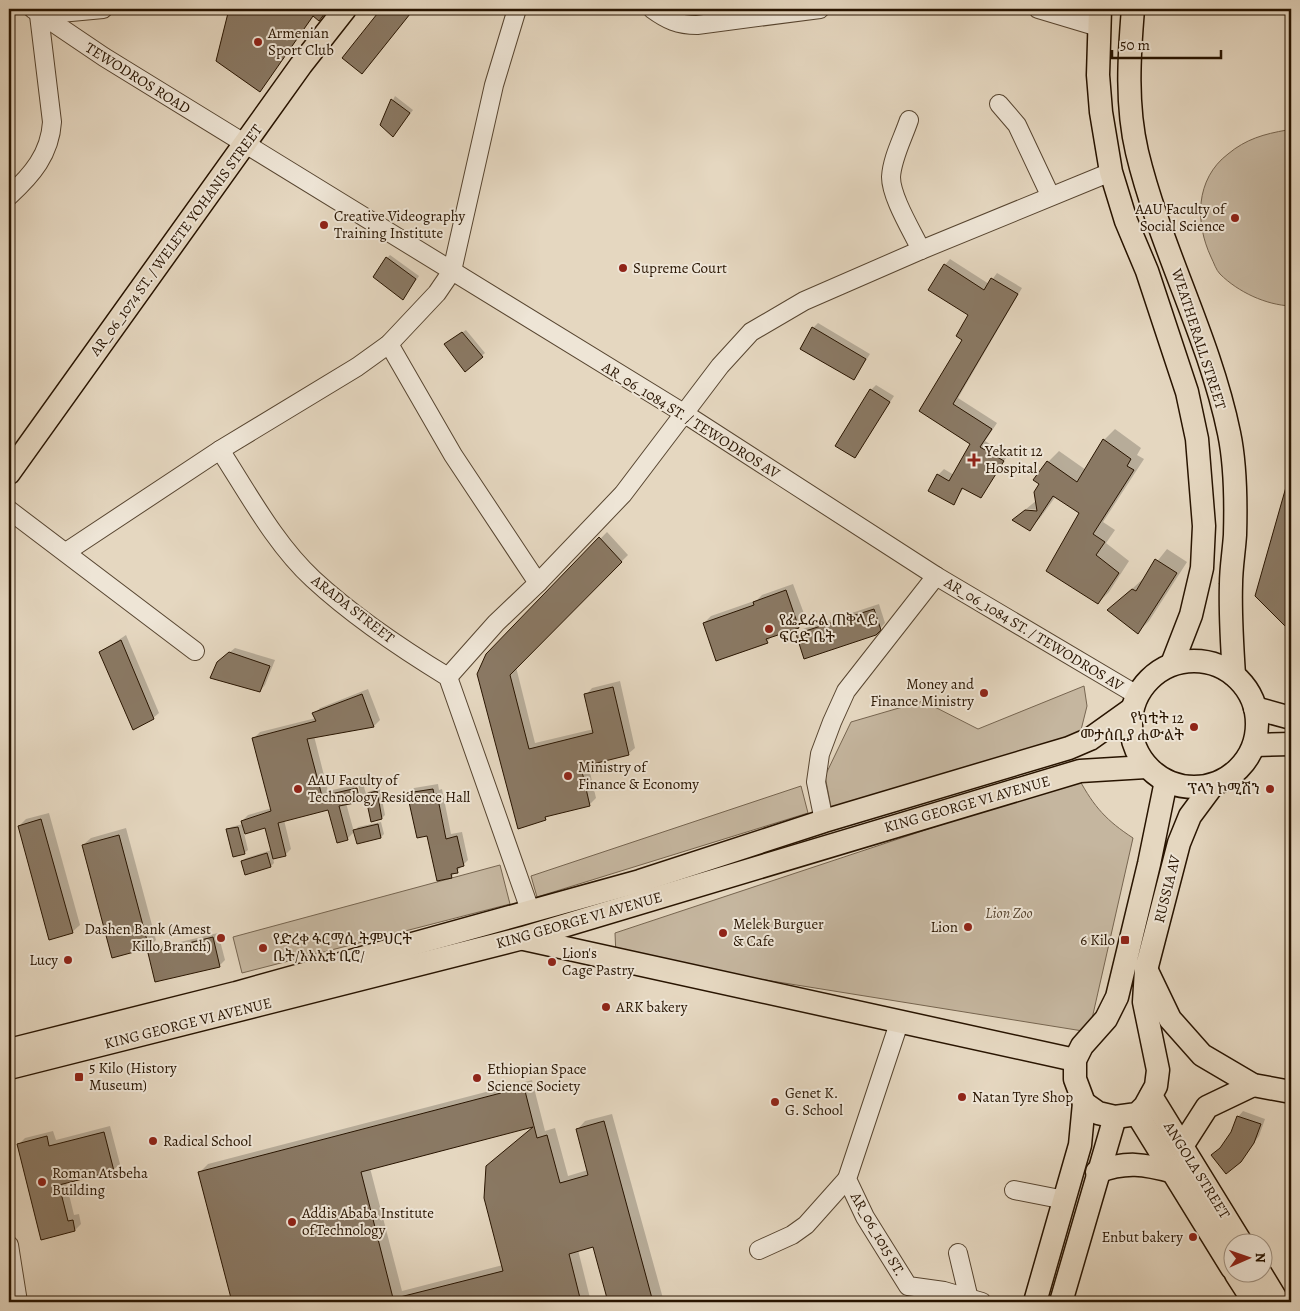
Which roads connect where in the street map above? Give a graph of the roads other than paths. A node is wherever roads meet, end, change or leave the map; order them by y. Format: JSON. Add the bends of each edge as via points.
{"nodes":[{"id":1,"x":103,"y":9,"type":"edge"},
{"id":2,"x":345,"y":9,"type":"edge"},
{"id":3,"x":518,"y":9,"type":"edge"},
{"id":4,"x":652,"y":9,"type":"edge"},
{"id":5,"x":820,"y":9,"type":"edge"},
{"id":6,"x":1038,"y":9,"type":"edge"},
{"id":7,"x":1134,"y":9,"type":"edge"},
{"id":8,"x":36,"y":12,"type":"edge"},
{"id":9,"x":1099,"y":18,"type":"edge"},
{"id":10,"x":999,"y":104,"type":"dead end"},
{"id":11,"x":909,"y":120,"type":"dead end"},
{"id":12,"x":245,"y":143,"type":"junction"},
{"id":13,"x":1111,"y":172,"type":"junction"},
{"id":14,"x":1050,"y":195,"type":"junction"},
{"id":15,"x":9,"y":196,"type":"edge"},
{"id":16,"x":921,"y":250,"type":"junction"},
{"id":17,"x":452,"y":272,"type":"junction"},
{"id":18,"x":389,"y":344,"type":"junction"},
{"id":19,"x":684,"y":414,"type":"junction"},
{"id":20,"x":1229,"y":433,"type":"junction"},
{"id":21,"x":1197,"y":438,"type":"junction"},
{"id":22,"x":220,"y":450,"type":"junction"},
{"id":23,"x":9,"y":473,"type":"edge"},
{"id":24,"x":9,"y":510,"type":"edge"},
{"id":25,"x":66,"y":552,"type":"junction"},
{"id":26,"x":936,"y":576,"type":"junction"},
{"id":27,"x":538,"y":583,"type":"junction"},
{"id":28,"x":195,"y":651,"type":"dead end"},
{"id":29,"x":1172,"y":664,"type":"junction"},
{"id":30,"x":1234,"y":675,"type":"junction"},
{"id":31,"x":448,"y":677,"type":"junction"},
{"id":32,"x":1135,"y":702,"type":"junction"},
{"id":33,"x":1255,"y":708,"type":"junction"},
{"id":34,"x":1291,"y":718,"type":"edge"},
{"id":35,"x":1291,"y":744,"type":"edge"},
{"id":36,"x":1254,"y":745,"type":"junction"},
{"id":37,"x":1146,"y":767,"type":"junction"},
{"id":38,"x":1166,"y":781,"type":"junction"},
{"id":39,"x":1212,"y":785,"type":"junction"},
{"id":40,"x":824,"y":821,"type":"junction"},
{"id":41,"x":767,"y":840,"type":"junction"},
{"id":42,"x":778,"y":860,"type":"junction"},
{"id":43,"x":530,"y":910,"type":"junction"},
{"id":44,"x":500,"y":919,"type":"junction"},
{"id":45,"x":523,"y":938,"type":"junction"},
{"id":46,"x":1146,"y":970,"type":"junction"},
{"id":47,"x":900,"y":1020,"type":"junction"},
{"id":48,"x":9,"y":1050,"type":"edge"},
{"id":49,"x":1075,"y":1060,"type":"junction"},
{"id":50,"x":9,"y":1068,"type":"edge"},
{"id":51,"x":1253,"y":1085,"type":"junction"},
{"id":52,"x":1291,"y":1092,"type":"edge"},
{"id":53,"x":1152,"y":1096,"type":"junction"},
{"id":54,"x":1084,"y":1103,"type":"junction"},
{"id":55,"x":1137,"y":1114,"type":"junction"},
{"id":56,"x":1115,"y":1117,"type":"junction"},
{"id":57,"x":1182,"y":1146,"type":"junction"},
{"id":58,"x":1097,"y":1172,"type":"junction"},
{"id":59,"x":1174,"y":1172,"type":"junction"},
{"id":60,"x":847,"y":1179,"type":"junction"},
{"id":61,"x":1014,"y":1190,"type":"dead end"},
{"id":62,"x":1065,"y":1200,"type":"junction"},
{"id":63,"x":1236,"y":1234,"type":"edge"},
{"id":64,"x":9,"y":1245,"type":"edge"},
{"id":65,"x":759,"y":1250,"type":"dead end"},
{"id":66,"x":1222,"y":1251,"type":"edge"},
{"id":67,"x":958,"y":1253,"type":"dead end"},
{"id":68,"x":1242,"y":1284,"type":"edge"},
{"id":69,"x":1267,"y":1284,"type":"edge"},
{"id":70,"x":976,"y":1300,"type":"edge"},
{"id":71,"x":18,"y":1302,"type":"edge"},
{"id":72,"x":1036,"y":1302,"type":"edge"},
{"id":73,"x":1061,"y":1302,"type":"edge"},
{"id":74,"x":1254,"y":1302,"type":"edge"},
{"id":75,"x":1278,"y":1302,"type":"edge"}],
"edges":[{"from":1,"to":8,"type":"street"},
{"from":2,"to":12,"type":"main road","name":"AR_06_1074 ST. / WELETE YOHANIS STREET"},
{"from":3,"to":17,"type":"street","via":[[494,86]]},
{"from":4,"to":5,"type":"street","via":[[679,25],[698,25]]},
{"from":6,"to":9,"type":"street"},
{"from":7,"to":20,"type":"main road","name":"WEATHERALL STREET","via":[[1129,73],[1130,109],[1137,151]]},
{"from":8,"to":12,"type":"street","name":"TEWODROS ROAD"},
{"from":8,"to":15,"type":"street","via":[[52,122],[51,138],[44,157]]},
{"from":9,"to":13,"type":"main road","via":[[1098,75]]},
{"from":10,"to":14,"type":"street","via":[[1017,125]]},
{"from":11,"to":16,"type":"street","via":[[891,177]]},
{"from":12,"to":17,"type":"street","name":"AR_06_1084 ST. / TEWODROS AV"},
{"from":12,"to":23,"type":"main road","name":"AR_06_1074 ST. / WELETE YOHANIS STREET"},
{"from":13,"to":14,"type":"street"},
{"from":13,"to":21,"type":"main road","via":[[1187,392]]},
{"from":14,"to":16,"type":"street"},
{"from":16,"to":19,"type":"street","via":[[804,301],[751,332]]},
{"from":17,"to":18,"type":"street","via":[[437,293]]},
{"from":17,"to":19,"type":"street","name":"AR_06_1084 ST. / TEWODROS AV"},
{"from":18,"to":22,"type":"street"},
{"from":18,"to":27,"type":"street","via":[[453,455]]},
{"from":19,"to":26,"type":"street","name":"AR_06_1084 ST. / TEWODROS AV"},
{"from":19,"to":27,"type":"street","via":[[623,494]]},
{"from":20,"to":21,"type":"main road"},
{"from":20,"to":30,"type":"main road","name":"WEATHERALL STREET","via":[[1235,478],[1231,582]]},
{"from":21,"to":29,"type":"main road","via":[[1204,526],[1202,568],[1191,615]]},
{"from":22,"to":25,"type":"street"},
{"from":22,"to":31,"type":"street","name":"ARADA STREET","via":[[266,523],[312,578]]},
{"from":24,"to":25,"type":"street"},
{"from":25,"to":28,"type":"street"},
{"from":26,"to":32,"type":"street","name":"AR_06_1084 ST. / TEWODROS AV"},
{"from":26,"to":40,"type":"street","via":[[846,691],[820,754],[816,782]]},
{"from":27,"to":31,"type":"street","via":[[496,623]]},
{"from":29,"to":30,"type":"main road","via":[[1194,660],[1215,664]]},
{"from":29,"to":32,"type":"main road","via":[[1152,676]]},
{"from":30,"to":33,"type":"main road","via":[[1247,689]]},
{"from":31,"to":43,"type":"street"},
{"from":32,"to":37,"type":"main road","via":[[1131,730],[1136,749]]},
{"from":32,"to":40,"type":"main road","name":"KING GEORGE VI AVENUE","via":[[1090,739],[1069,748]]},
{"from":33,"to":34,"type":"main road"},
{"from":33,"to":36,"type":"main road","via":[[1257,727]]},
{"from":35,"to":36,"type":"main road"},
{"from":36,"to":39,"type":"main road","via":[[1238,769]]},
{"from":37,"to":38,"type":"main road"},
{"from":37,"to":42,"type":"main road","name":"KING GEORGE VI AVENUE","via":[[1080,771]]},
{"from":38,"to":39,"type":"main road","via":[[1189,788]]},
{"from":38,"to":49,"type":"main road","name":"RUSSIA AV","via":[[1117,997]]},
{"from":39,"to":46,"type":"main road","name":"RUSSIA AV","via":[[1190,816],[1179,843]]},
{"from":40,"to":41,"type":"main road","name":"KING GEORGE VI AVENUE"},
{"from":41,"to":42,"type":"main road"},
{"from":41,"to":43,"type":"main road","name":"KING GEORGE VI AVENUE","via":[[640,881]]},
{"from":42,"to":45,"type":"main road","name":"KING GEORGE VI AVENUE"},
{"from":43,"to":44,"type":"main road","name":"KING GEORGE VI AVENUE"},
{"from":44,"to":45,"type":"main road"},
{"from":44,"to":48,"type":"main road","name":"KING GEORGE VI AVENUE","via":[[236,993]]},
{"from":45,"to":47,"type":"main road"},
{"from":45,"to":50,"type":"main road","name":"KING GEORGE VI AVENUE"},
{"from":46,"to":51,"type":"main road","via":[[1170,1019],[1186,1040],[1202,1055]]},
{"from":46,"to":53,"type":"main road","name":"RUSSIA AV","via":[[1144,1002],[1158,1070]]},
{"from":47,"to":49,"type":"main road"},
{"from":47,"to":60,"type":"street","name":"AR_06_1015 ST."},
{"from":49,"to":54,"type":"main road","via":[[1075,1079]]},
{"from":51,"to":52,"type":"main road"},
{"from":51,"to":57,"type":"main road","via":[[1207,1107]]},
{"from":53,"to":55,"type":"main road"},
{"from":53,"to":57,"type":"main road","name":"ANGOLA STREET"},
{"from":54,"to":56,"type":"main road","via":[[1098,1113]]},
{"from":54,"to":62,"type":"main road","via":[[1080,1145]]},
{"from":55,"to":56,"type":"main road"},
{"from":55,"to":59,"type":"main road"},
{"from":56,"to":58,"type":"main road"},
{"from":57,"to":63,"type":"main road","name":"ANGOLA STREET"},
{"from":58,"to":59,"type":"main road","via":[[1123,1164],[1144,1164]]},
{"from":58,"to":73,"type":"main road"},
{"from":59,"to":66,"type":"main road"},
{"from":60,"to":65,"type":"street","name":"AR_06_1015 ST.","via":[[806,1225]]},
{"from":60,"to":70,"type":"street","name":"AR_06_1015 ST.","via":[[865,1217],[908,1286]]},
{"from":61,"to":62,"type":"street"},
{"from":62,"to":72,"type":"main road"},
{"from":64,"to":71,"type":"street"},
{"from":67,"to":70,"type":"street","name":"AR_06_1015 ST."},
{"from":68,"to":74,"type":"main road"},
{"from":69,"to":75,"type":"main road"}]}
